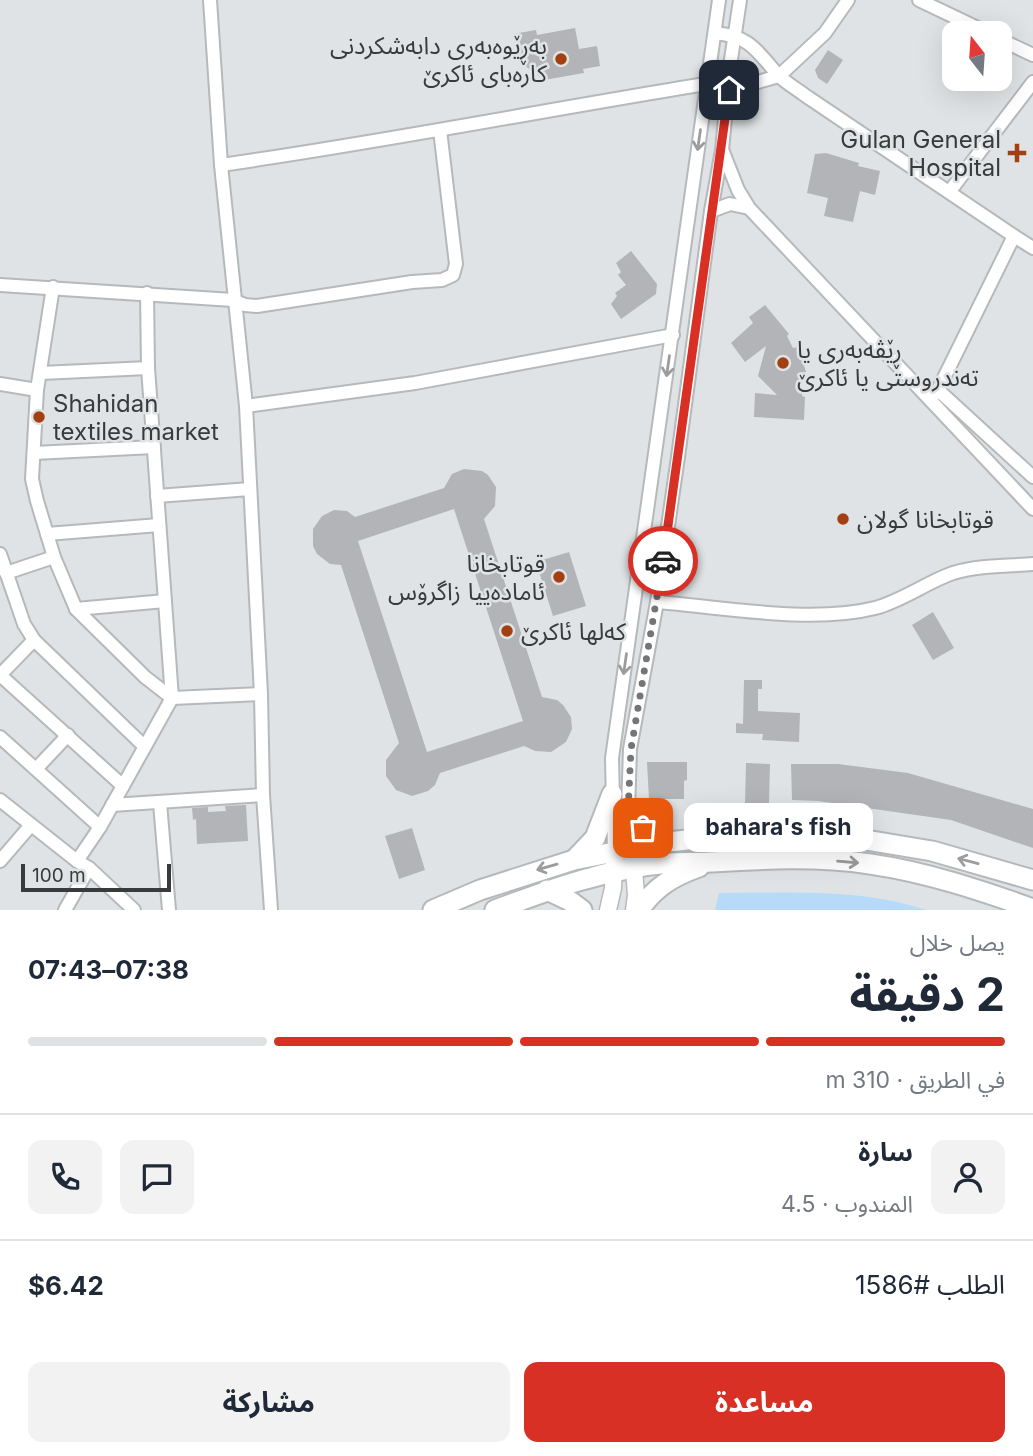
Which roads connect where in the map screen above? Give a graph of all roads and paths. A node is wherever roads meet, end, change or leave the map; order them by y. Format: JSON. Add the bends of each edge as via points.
{"nodes":[{"id":1,"x":210,"y":0,"type":"edge"},
{"id":2,"x":719,"y":0,"type":"edge"},
{"id":3,"x":740,"y":0,"type":"edge"},
{"id":4,"x":848,"y":0,"type":"edge"},
{"id":5,"x":919,"y":0,"type":"edge"},
{"id":6,"x":963,"y":21,"type":"edge"},
{"id":7,"x":715,"y":33,"type":"junction"},
{"id":8,"x":735,"y":34,"type":"junction"},
{"id":9,"x":1012,"y":43,"type":"edge"},
{"id":10,"x":1031,"y":50,"type":"edge"},
{"id":11,"x":779,"y":76,"type":"junction"},
{"id":12,"x":1033,"y":82,"type":"edge"},
{"id":13,"x":706,"y":84,"type":"junction"},
{"id":14,"x":729,"y":90,"type":"junction"},
{"id":15,"x":440,"y":130,"type":"junction"},
{"id":16,"x":722,"y":150,"type":"junction"},
{"id":17,"x":221,"y":165,"type":"junction"},
{"id":18,"x":950,"y":191,"type":"junction"},
{"id":19,"x":749,"y":208,"type":"junction"},
{"id":20,"x":712,"y":212,"type":"junction"},
{"id":21,"x":1014,"y":236,"type":"junction"},
{"id":22,"x":1033,"y":248,"type":"edge"},
{"id":23,"x":0,"y":285,"type":"edge"},
{"id":24,"x":53,"y":287,"type":"junction"},
{"id":25,"x":146,"y":293,"type":"junction"},
{"id":26,"x":233,"y":300,"type":"junction"},
{"id":27,"x":673,"y":335,"type":"junction"},
{"id":28,"x":148,"y":368,"type":"junction"},
{"id":29,"x":41,"y":373,"type":"junction"},
{"id":30,"x":0,"y":384,"type":"edge"},
{"id":31,"x":37,"y":390,"type":"junction"},
{"id":32,"x":934,"y":394,"type":"junction"},
{"id":33,"x":246,"y":406,"type":"junction"},
{"id":34,"x":154,"y":447,"type":"junction"},
{"id":35,"x":34,"y":453,"type":"junction"},
{"id":36,"x":655,"y":453,"type":"junction"},
{"id":37,"x":678,"y":457,"type":"junction"},
{"id":38,"x":1033,"y":477,"type":"edge"},
{"id":39,"x":250,"y":489,"type":"junction"},
{"id":40,"x":157,"y":496,"type":"junction"},
{"id":41,"x":1033,"y":509,"type":"edge"},
{"id":42,"x":159,"y":526,"type":"junction"},
{"id":43,"x":47,"y":534,"type":"junction"},
{"id":44,"x":0,"y":554,"type":"edge"},
{"id":45,"x":54,"y":556,"type":"junction"},
{"id":46,"x":1033,"y":564,"type":"edge"},
{"id":47,"x":6,"y":573,"type":"junction"},
{"id":48,"x":165,"y":601,"type":"junction"},
{"id":49,"x":657,"y":602,"type":"junction"},
{"id":50,"x":76,"y":609,"type":"junction"},
{"id":51,"x":34,"y":640,"type":"junction"},
{"id":52,"x":0,"y":675,"type":"edge"},
{"id":53,"x":261,"y":694,"type":"junction"},
{"id":54,"x":172,"y":698,"type":"junction"},
{"id":55,"x":68,"y":735,"type":"junction"},
{"id":56,"x":0,"y":737,"type":"edge"},
{"id":57,"x":145,"y":746,"type":"junction"},
{"id":58,"x":36,"y":769,"type":"junction"},
{"id":59,"x":123,"y":786,"type":"junction"},
{"id":60,"x":612,"y":794,"type":"junction"},
{"id":61,"x":263,"y":795,"type":"junction"},
{"id":62,"x":0,"y":800,"type":"edge"},
{"id":63,"x":160,"y":803,"type":"junction"},
{"id":64,"x":112,"y":805,"type":"junction"},
{"id":65,"x":628,"y":811,"type":"junction"},
{"id":66,"x":30,"y":825,"type":"junction"},
{"id":67,"x":100,"y":827,"type":"junction"},
{"id":68,"x":659,"y":843,"type":"junction"},
{"id":69,"x":623,"y":849,"type":"junction"},
{"id":70,"x":574,"y":860,"type":"junction"},
{"id":71,"x":0,"y":861,"type":"edge"},
{"id":72,"x":77,"y":861,"type":"junction"},
{"id":73,"x":711,"y":862,"type":"junction"},
{"id":74,"x":89,"y":869,"type":"junction"},
{"id":75,"x":624,"y":870,"type":"junction"},
{"id":76,"x":1033,"y":880,"type":"edge"},
{"id":77,"x":547,"y":890,"type":"junction"},
{"id":78,"x":1033,"y":909,"type":"edge"},
{"id":79,"x":65,"y":910,"type":"edge"},
{"id":80,"x":134,"y":910,"type":"edge"},
{"id":81,"x":169,"y":910,"type":"edge"},
{"id":82,"x":271,"y":910,"type":"edge"},
{"id":83,"x":433,"y":910,"type":"edge"},
{"id":84,"x":495,"y":910,"type":"edge"},
{"id":85,"x":582,"y":910,"type":"edge"},
{"id":86,"x":608,"y":910,"type":"edge"},
{"id":87,"x":636,"y":910,"type":"edge"}],
"edges":[{"from":1,"to":17,"type":"street"},
{"from":2,"to":7,"type":"street"},
{"from":3,"to":8,"type":"street"},
{"from":4,"to":11,"type":"street","via":[[825,33]]},
{"from":5,"to":6,"type":"street"},
{"from":7,"to":8,"type":"street"},
{"from":7,"to":13,"type":"street"},
{"from":8,"to":11,"type":"street"},
{"from":8,"to":14,"type":"street"},
{"from":9,"to":10,"type":"street"},
{"from":11,"to":14,"type":"street"},
{"from":11,"to":18,"type":"street"},
{"from":12,"to":18,"type":"street"},
{"from":13,"to":15,"type":"street"},
{"from":13,"to":27,"type":"street","one_way":true},
{"from":14,"to":16,"type":"street"},
{"from":15,"to":17,"type":"street"},
{"from":15,"to":26,"type":"street","via":[[456,264],[453,275],[257,306]]},
{"from":16,"to":19,"type":"street"},
{"from":16,"to":20,"type":"street"},
{"from":17,"to":26,"type":"street"},
{"from":18,"to":21,"type":"street"},
{"from":19,"to":20,"type":"street","via":[[730,204]]},
{"from":19,"to":32,"type":"street","via":[[866,334]]},
{"from":20,"to":37,"type":"street"},
{"from":21,"to":22,"type":"street"},
{"from":21,"to":32,"type":"street"},
{"from":23,"to":24,"type":"street"},
{"from":24,"to":25,"type":"street"},
{"from":24,"to":29,"type":"street"},
{"from":25,"to":26,"type":"street"},
{"from":25,"to":28,"type":"street"},
{"from":26,"to":33,"type":"street"},
{"from":27,"to":33,"type":"street","via":[[415,383]]},
{"from":27,"to":36,"type":"street","one_way":true},
{"from":28,"to":29,"type":"street"},
{"from":28,"to":34,"type":"street"},
{"from":29,"to":31,"type":"street"},
{"from":30,"to":31,"type":"street"},
{"from":31,"to":35,"type":"street"},
{"from":32,"to":38,"type":"street"},
{"from":32,"to":41,"type":"street"},
{"from":33,"to":39,"type":"street"},
{"from":34,"to":35,"type":"street"},
{"from":34,"to":40,"type":"street"},
{"from":35,"to":43,"type":"street","via":[[32,479]]},
{"from":36,"to":37,"type":"street"},
{"from":36,"to":60,"type":"street","one_way":true,"via":[[612,758]]},
{"from":37,"to":49,"type":"street"},
{"from":39,"to":40,"type":"street"},
{"from":39,"to":53,"type":"street"},
{"from":40,"to":42,"type":"street"},
{"from":42,"to":43,"type":"street"},
{"from":42,"to":48,"type":"street"},
{"from":43,"to":45,"type":"street"},
{"from":44,"to":47,"type":"street"},
{"from":45,"to":47,"type":"street"},
{"from":45,"to":50,"type":"street"},
{"from":46,"to":49,"type":"street","via":[[953,573],[876,608],[806,615]]},
{"from":47,"to":51,"type":"street"},
{"from":48,"to":50,"type":"street"},
{"from":48,"to":54,"type":"street"},
{"from":49,"to":65,"type":"street","via":[[631,749]]},
{"from":50,"to":54,"type":"street"},
{"from":51,"to":52,"type":"street"},
{"from":51,"to":57,"type":"street"},
{"from":52,"to":55,"type":"street"},
{"from":53,"to":54,"type":"street"},
{"from":53,"to":61,"type":"street"},
{"from":54,"to":57,"type":"street"},
{"from":55,"to":58,"type":"street"},
{"from":55,"to":59,"type":"street"},
{"from":56,"to":58,"type":"street"},
{"from":57,"to":59,"type":"street"},
{"from":58,"to":67,"type":"street"},
{"from":59,"to":64,"type":"street"},
{"from":60,"to":69,"type":"street"},
{"from":60,"to":70,"type":"highway","via":[[595,838]]},
{"from":61,"to":63,"type":"street"},
{"from":61,"to":82,"type":"street"},
{"from":62,"to":66,"type":"street"},
{"from":63,"to":64,"type":"street"},
{"from":63,"to":81,"type":"street"},
{"from":64,"to":67,"type":"street"},
{"from":65,"to":68,"type":"highway"},
{"from":65,"to":69,"type":"street"},
{"from":66,"to":71,"type":"street"},
{"from":66,"to":72,"type":"street"},
{"from":67,"to":72,"type":"street"},
{"from":68,"to":69,"type":"highway"},
{"from":76,"to":68,"type":"highway","one_way":true,"via":[[932,851],[866,840],[723,836]]},
{"from":69,"to":70,"type":"highway"},
{"from":69,"to":75,"type":"main road"},
{"from":70,"to":83,"type":"highway","one_way":true},
{"from":72,"to":74,"type":"street"},
{"from":73,"to":75,"type":"highway"},
{"from":73,"to":78,"type":"highway","one_way":true,"via":[[791,857],[868,863],[967,885]]},
{"from":73,"to":87,"type":"highway","via":[[668,880]]},
{"from":74,"to":79,"type":"street"},
{"from":74,"to":80,"type":"street"},
{"from":75,"to":77,"type":"highway"},
{"from":75,"to":86,"type":"main road","via":[[613,888]]},
{"from":75,"to":87,"type":"main road","via":[[636,895]]},
{"from":77,"to":84,"type":"highway"},
{"from":77,"to":85,"type":"highway"}]}
